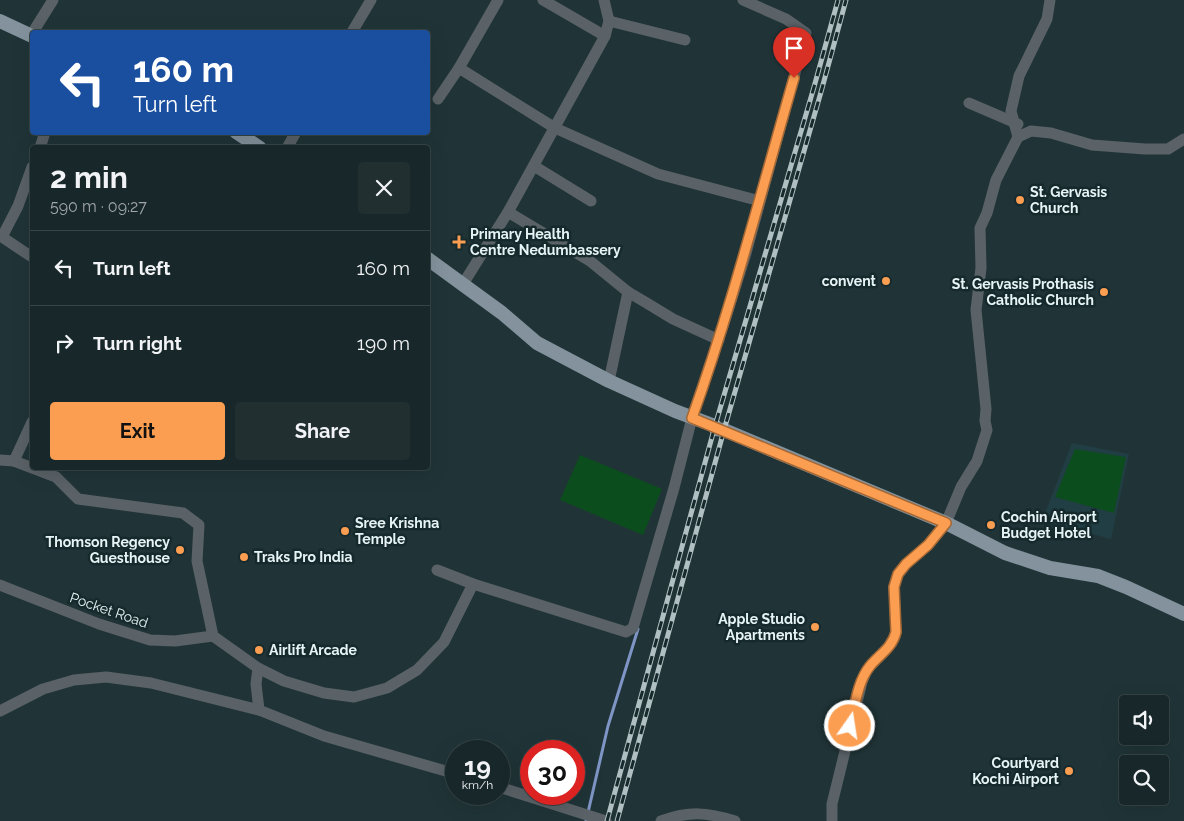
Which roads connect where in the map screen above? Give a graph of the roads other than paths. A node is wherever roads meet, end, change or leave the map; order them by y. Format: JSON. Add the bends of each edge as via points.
{"nodes":[{"id":1,"x":54,"y":0,"type":"edge"},
{"id":2,"x":372,"y":0,"type":"edge"},
{"id":3,"x":498,"y":0,"type":"edge"},
{"id":4,"x":543,"y":0,"type":"edge"},
{"id":5,"x":604,"y":0,"type":"edge"},
{"id":6,"x":743,"y":0,"type":"edge"},
{"id":7,"x":1050,"y":0,"type":"edge"},
{"id":8,"x":0,"y":21,"type":"edge"},
{"id":9,"x":609,"y":21,"type":"junction"},
{"id":10,"x":35,"y":30,"type":"edge"},
{"id":11,"x":353,"y":30,"type":"edge"},
{"id":12,"x":30,"y":33,"type":"edge"},
{"id":13,"x":605,"y":36,"type":"junction"},
{"id":14,"x":685,"y":40,"type":"dead end"},
{"id":15,"x":459,"y":68,"type":"junction"},
{"id":16,"x":438,"y":99,"type":"dead end"},
{"id":17,"x":969,"y":103,"type":"dead end"},
{"id":18,"x":1014,"y":121,"type":"junction"},
{"id":19,"x":555,"y":128,"type":"junction"},
{"id":20,"x":1030,"y":131,"type":"junction"},
{"id":21,"x":240,"y":135,"type":"edge"},
{"id":22,"x":1018,"y":137,"type":"junction"},
{"id":23,"x":1184,"y":139,"type":"edge"},
{"id":24,"x":256,"y":145,"type":"edge"},
{"id":25,"x":534,"y":166,"type":"junction"},
{"id":26,"x":30,"y":173,"type":"edge"},
{"id":27,"x":591,"y":201,"type":"dead end"},
{"id":28,"x":760,"y":201,"type":"junction"},
{"id":29,"x":508,"y":212,"type":"junction"},
{"id":30,"x":1,"y":236,"type":"edge"},
{"id":31,"x":30,"y":256,"type":"edge"},
{"id":32,"x":430,"y":260,"type":"edge"},
{"id":33,"x":463,"y":284,"type":"junction"},
{"id":34,"x":628,"y":292,"type":"junction"},
{"id":35,"x":719,"y":340,"type":"junction"},
{"id":36,"x":608,"y":380,"type":"junction"},
{"id":37,"x":692,"y":418,"type":"junction"},
{"id":38,"x":30,"y":426,"type":"edge"},
{"id":39,"x":0,"y":460,"type":"edge"},
{"id":40,"x":14,"y":461,"type":"junction"},
{"id":41,"x":30,"y":467,"type":"edge"},
{"id":42,"x":38,"y":470,"type":"edge"},
{"id":43,"x":946,"y":523,"type":"junction"},
{"id":44,"x":437,"y":570,"type":"dead end"},
{"id":45,"x":473,"y":584,"type":"junction"},
{"id":46,"x":0,"y":585,"type":"edge"},
{"id":47,"x":1184,"y":614,"type":"edge"},
{"id":48,"x":213,"y":636,"type":"junction"},
{"id":49,"x":258,"y":668,"type":"junction"},
{"id":50,"x":259,"y":710,"type":"junction"},
{"id":51,"x":0,"y":711,"type":"edge"},
{"id":52,"x":445,"y":771,"type":"edge"},
{"id":53,"x":510,"y":790,"type":"edge"},
{"id":54,"x":706,"y":813,"type":"junction"},
{"id":55,"x":606,"y":821,"type":"edge"},
{"id":56,"x":661,"y":821,"type":"edge"},
{"id":57,"x":687,"y":821,"type":"edge"},
{"id":58,"x":735,"y":821,"type":"edge"},
{"id":59,"x":832,"y":821,"type":"edge"}],
"edges":[{"from":1,"to":10,"type":"street"},
{"from":2,"to":11,"type":"street"},
{"from":3,"to":15,"type":"street"},
{"from":4,"to":13,"type":"street"},
{"from":5,"to":9,"type":"street"},
{"from":6,"to":28,"type":"street","via":[[786,19],[806,33]]},
{"from":7,"to":18,"type":"street","via":[[1046,19],[1019,76],[1011,111]]},
{"from":8,"to":12,"type":"main road"},
{"from":9,"to":13,"type":"street"},
{"from":9,"to":14,"type":"street"},
{"from":13,"to":19,"type":"street"},
{"from":15,"to":16,"type":"street"},
{"from":15,"to":19,"type":"street"},
{"from":17,"to":18,"type":"street"},
{"from":18,"to":20,"type":"street"},
{"from":18,"to":22,"type":"street"},
{"from":19,"to":25,"type":"street"},
{"from":19,"to":28,"type":"street","via":[[658,174]]},
{"from":20,"to":22,"type":"street"},
{"from":20,"to":23,"type":"street","via":[[1052,133],[1092,145],[1145,149],[1168,149]]},
{"from":21,"to":24,"type":"main road"},
{"from":22,"to":43,"type":"street","via":[[996,180],[980,228],[981,268],[976,310],[987,430],[977,461],[961,487]]},
{"from":25,"to":27,"type":"street"},
{"from":25,"to":29,"type":"street"},
{"from":26,"to":30,"type":"street","via":[[18,206]]},
{"from":28,"to":35,"type":"street"},
{"from":29,"to":33,"type":"street"},
{"from":29,"to":34,"type":"street","via":[[590,260]]},
{"from":30,"to":31,"type":"street"},
{"from":32,"to":33,"type":"main road"},
{"from":33,"to":36,"type":"main road","via":[[537,343]]},
{"from":34,"to":35,"type":"street","via":[[673,319]]},
{"from":34,"to":36,"type":"street"},
{"from":35,"to":37,"type":"street"},
{"from":36,"to":37,"type":"main road"},
{"from":37,"to":43,"type":"main road"},
{"from":37,"to":45,"type":"street","via":[[633,628],[626,632]]},
{"from":38,"to":40,"type":"street"},
{"from":39,"to":40,"type":"street"},
{"from":40,"to":41,"type":"street"},
{"from":42,"to":48,"type":"street","via":[[56,477],[78,499],[183,513],[199,524],[197,561]]},
{"from":43,"to":47,"type":"main road","via":[[1005,553],[1050,568],[1098,576]]},
{"from":43,"to":59,"type":"street","via":[[898,574],[894,587],[896,632],[889,647],[870,667],[862,682],[832,804]]},
{"from":44,"to":45,"type":"street"},
{"from":45,"to":49,"type":"street","via":[[444,642],[416,670],[387,688],[354,697],[331,694],[284,681]]},
{"from":46,"to":48,"type":"street","name":"Pocket Road","via":[[99,624],[150,640],[175,641]]},
{"from":48,"to":49,"type":"street"},
{"from":49,"to":50,"type":"street"},
{"from":50,"to":51,"type":"street","via":[[151,683],[106,677],[74,680],[51,687]]},
{"from":50,"to":52,"type":"street","via":[[324,736]]},
{"from":53,"to":55,"type":"street"},
{"from":54,"to":56,"type":"street","via":[[686,813]]},
{"from":54,"to":57,"type":"street"},
{"from":54,"to":58,"type":"street"}]}
